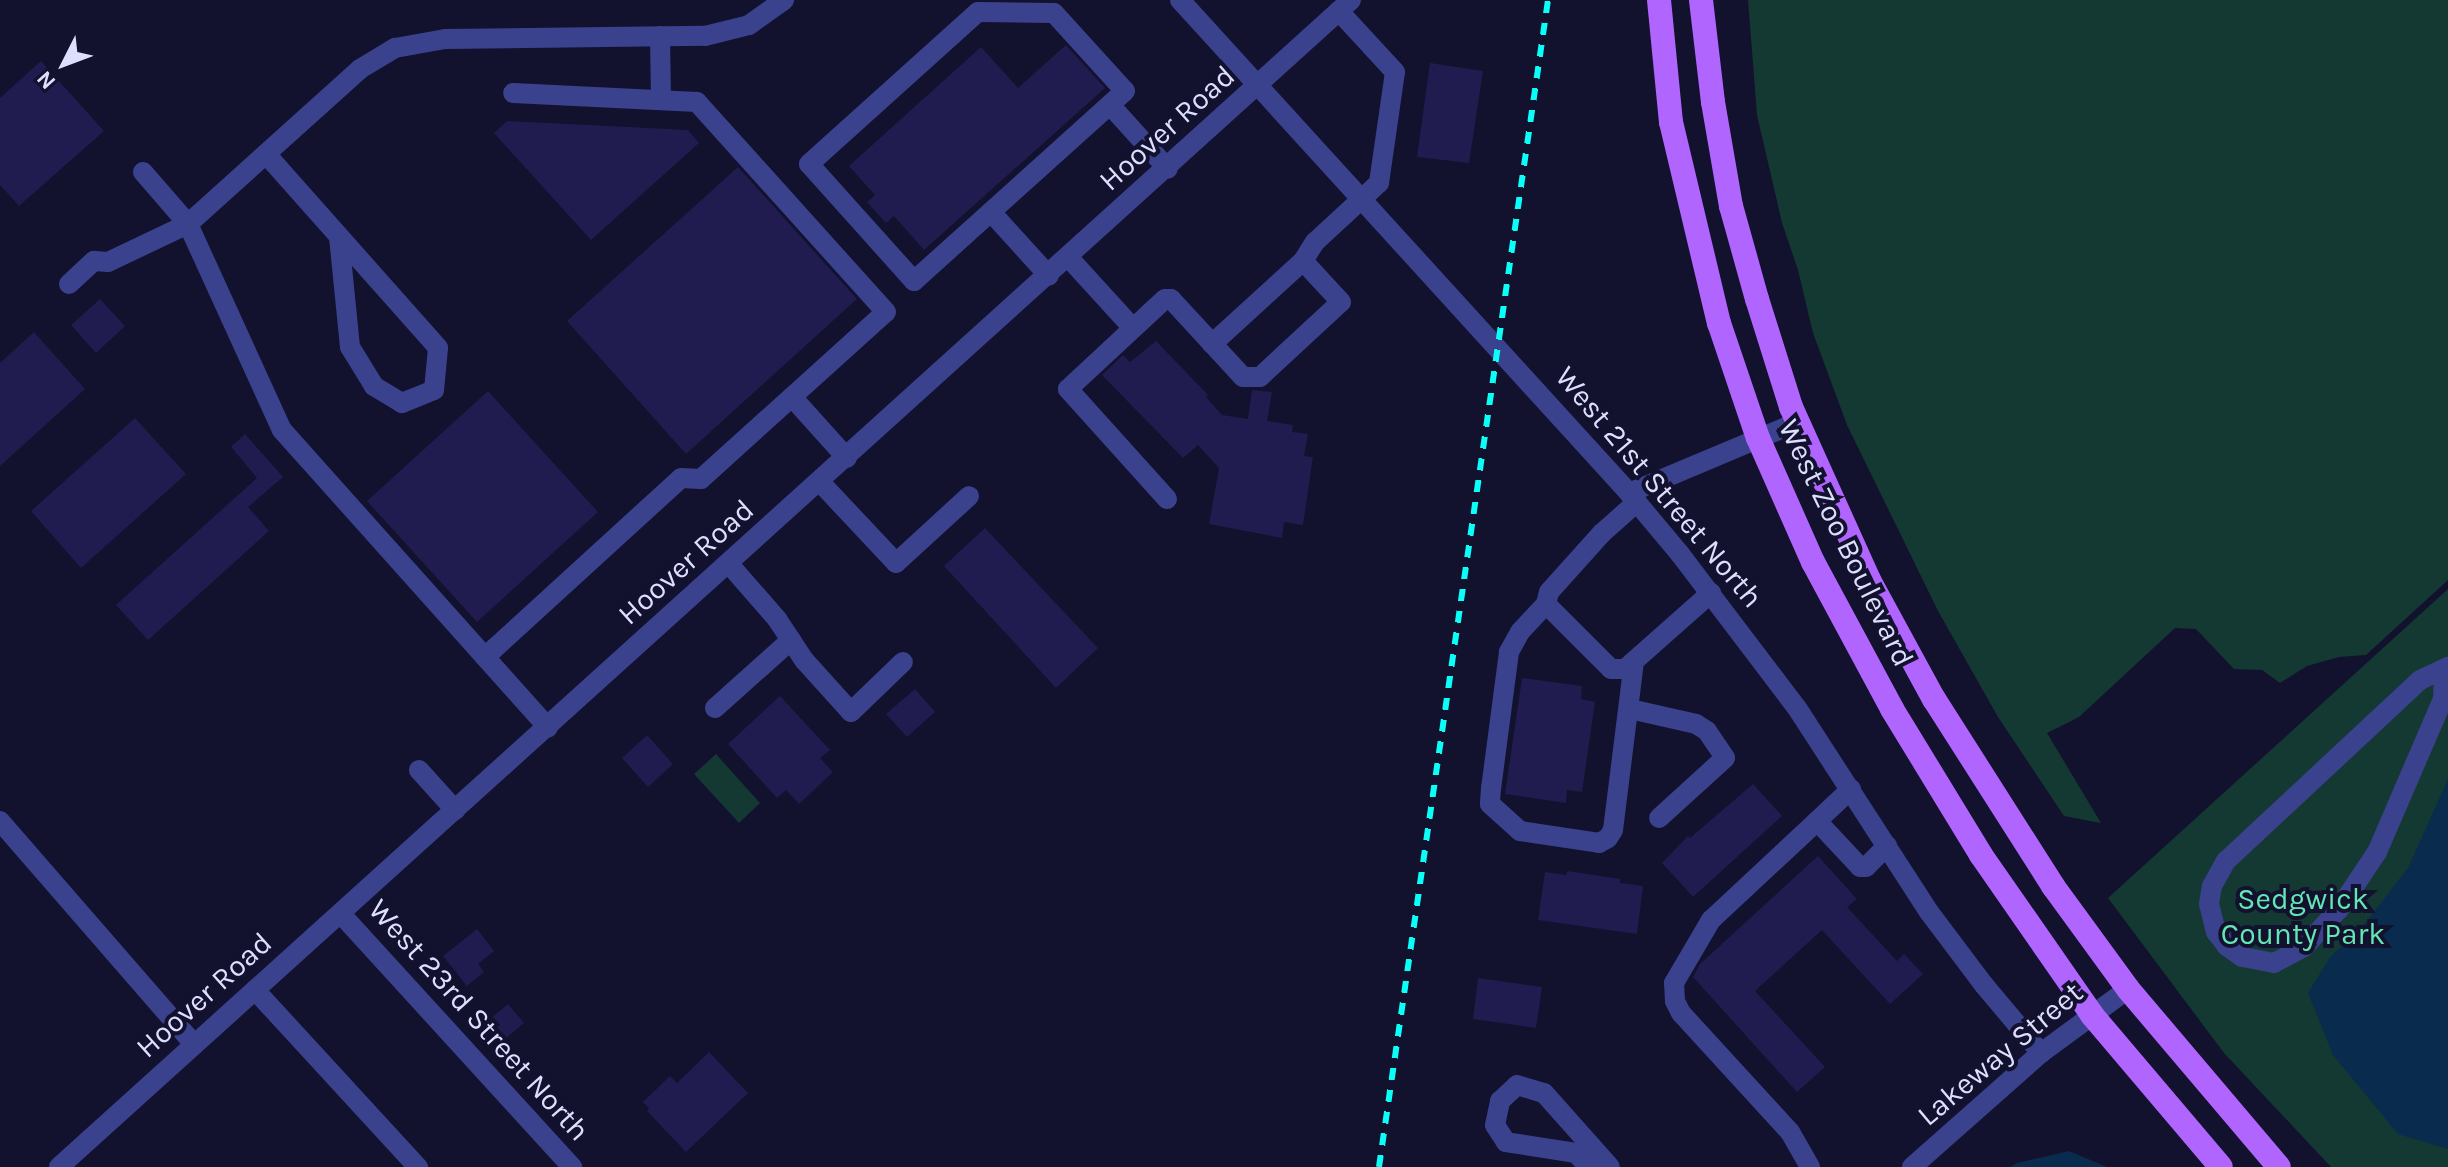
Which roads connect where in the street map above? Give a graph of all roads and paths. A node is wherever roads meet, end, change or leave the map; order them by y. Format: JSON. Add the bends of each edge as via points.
{"nodes":[{"id":1,"x":784,"y":0,"type":"edge"},
{"id":2,"x":1180,"y":0,"type":"edge"},
{"id":3,"x":1659,"y":0,"type":"edge"},
{"id":4,"x":1701,"y":0,"type":"edge"},
{"id":5,"x":1345,"y":6,"type":"edge"},
{"id":6,"x":660,"y":36,"type":"junction"},
{"id":7,"x":1257,"y":86,"type":"junction"},
{"id":8,"x":513,"y":93,"type":"dead end"},
{"id":9,"x":661,"y":100,"type":"junction"},
{"id":10,"x":1110,"y":105,"type":"junction"},
{"id":11,"x":266,"y":154,"type":"junction"},
{"id":12,"x":1168,"y":169,"type":"junction"},
{"id":13,"x":143,"y":172,"type":"dead end"},
{"id":14,"x":1361,"y":200,"type":"junction"},
{"id":15,"x":991,"y":212,"type":"junction"},
{"id":16,"x":188,"y":224,"type":"junction"},
{"id":17,"x":339,"y":237,"type":"junction"},
{"id":18,"x":1069,"y":258,"type":"junction"},
{"id":19,"x":1303,"y":261,"type":"junction"},
{"id":20,"x":1049,"y":276,"type":"junction"},
{"id":21,"x":69,"y":284,"type":"dead end"},
{"id":22,"x":1133,"y":328,"type":"junction"},
{"id":23,"x":1212,"y":344,"type":"junction"},
{"id":24,"x":792,"y":397,"type":"junction"},
{"id":25,"x":1798,"y":422,"type":"junction"},
{"id":26,"x":1758,"y":438,"type":"junction"},
{"id":27,"x":847,"y":458,"type":"junction"},
{"id":28,"x":820,"y":482,"type":"junction"},
{"id":29,"x":969,"y":496,"type":"dead end"},
{"id":30,"x":1633,"y":497,"type":"junction"},
{"id":31,"x":1167,"y":499,"type":"dead end"},
{"id":32,"x":729,"y":564,"type":"junction"},
{"id":33,"x":1711,"y":593,"type":"junction"},
{"id":34,"x":1546,"y":604,"type":"junction"},
{"id":35,"x":791,"y":640,"type":"junction"},
{"id":36,"x":485,"y":657,"type":"junction"},
{"id":37,"x":903,"y":662,"type":"dead end"},
{"id":38,"x":1634,"y":662,"type":"junction"},
{"id":39,"x":2446,"y":670,"type":"edge"},
{"id":40,"x":715,"y":708,"type":"dead end"},
{"id":41,"x":1630,"y":709,"type":"junction"},
{"id":42,"x":548,"y":727,"type":"junction"},
{"id":43,"x":419,"y":770,"type":"dead end"},
{"id":44,"x":1851,"y":789,"type":"junction"},
{"id":45,"x":455,"y":810,"type":"junction"},
{"id":46,"x":1659,"y":818,"type":"dead end"},
{"id":47,"x":0,"y":821,"type":"edge"},
{"id":48,"x":1817,"y":821,"type":"junction"},
{"id":49,"x":1887,"y":846,"type":"junction"},
{"id":50,"x":341,"y":914,"type":"junction"},
{"id":51,"x":2128,"y":989,"type":"junction"},
{"id":52,"x":255,"y":990,"type":"junction"},
{"id":53,"x":2092,"y":1015,"type":"junction"},
{"id":54,"x":194,"y":1044,"type":"junction"},
{"id":55,"x":2041,"y":1053,"type":"junction"},
{"id":56,"x":59,"y":1167,"type":"edge"},
{"id":57,"x":418,"y":1167,"type":"edge"},
{"id":58,"x":572,"y":1167,"type":"edge"},
{"id":59,"x":1589,"y":1167,"type":"edge"},
{"id":60,"x":1610,"y":1167,"type":"edge"},
{"id":61,"x":1810,"y":1167,"type":"edge"},
{"id":62,"x":1912,"y":1167,"type":"edge"},
{"id":63,"x":2221,"y":1167,"type":"edge"},
{"id":64,"x":2279,"y":1167,"type":"edge"}],
"edges":[{"from":1,"to":6,"type":"street","via":[[749,25],[705,36]]},
{"from":2,"to":7,"type":"street","name":"West 21st Street North"},
{"from":3,"to":26,"type":"main road","name":"West Zoo Boulevard","via":[[1671,122],[1692,217],[1719,323]]},
{"from":4,"to":25,"type":"main road","name":"West Zoo Boulevard","via":[[1731,206]]},
{"from":5,"to":7,"type":"street","name":"Hoover Road"},
{"from":5,"to":14,"type":"street","via":[[1395,72],[1379,183]]},
{"from":6,"to":9,"type":"street"},
{"from":6,"to":11,"type":"street","via":[[445,39],[395,48],[360,69]]},
{"from":7,"to":12,"type":"street","name":"Hoover Road"},
{"from":7,"to":14,"type":"street","name":"West 21st Street North"},
{"from":8,"to":9,"type":"street"},
{"from":9,"to":24,"type":"street","via":[[697,102],[886,312]]},
{"from":10,"to":12,"type":"street"},
{"from":10,"to":15,"type":"street"},
{"from":10,"to":15,"type":"street","via":[[1125,91],[1054,13],[978,12],[809,164],[914,281]]},
{"from":11,"to":16,"type":"street"},
{"from":11,"to":17,"type":"street"},
{"from":12,"to":18,"type":"street","name":"Hoover Road"},
{"from":13,"to":16,"type":"street"},
{"from":14,"to":19,"type":"street","via":[[1315,242]]},
{"from":14,"to":30,"type":"street","name":"West 21st Street North"},
{"from":15,"to":20,"type":"street"},
{"from":16,"to":21,"type":"street","via":[[108,262],[94,261]]},
{"from":16,"to":36,"type":"street","via":[[282,430]]},
{"from":17,"to":17,"type":"street","via":[[438,348],[434,390],[402,403],[374,386],[350,347]]},
{"from":18,"to":20,"type":"street","name":"Hoover Road"},
{"from":18,"to":22,"type":"street"},
{"from":19,"to":23,"type":"street"},
{"from":19,"to":23,"type":"street","via":[[1341,302],[1260,377],[1243,377]]},
{"from":20,"to":27,"type":"street","name":"Hoover Road"},
{"from":22,"to":23,"type":"street","via":[[1171,299]]},
{"from":22,"to":31,"type":"street","via":[[1068,389]]},
{"from":24,"to":27,"type":"street"},
{"from":24,"to":36,"type":"street","via":[[701,479],[681,478]]},
{"from":25,"to":26,"type":"street"},
{"from":25,"to":51,"type":"main road","name":"West Zoo Boulevard","via":[[1869,580],[1934,699],[2005,815]]},
{"from":26,"to":30,"type":"street"},
{"from":26,"to":53,"type":"main road","name":"West Zoo Boulevard","via":[[1813,562],[1892,709],[1981,855]]},
{"from":27,"to":28,"type":"street","name":"Hoover Road"},
{"from":28,"to":29,"type":"street","via":[[896,563]]},
{"from":28,"to":32,"type":"street","name":"Hoover Road"},
{"from":30,"to":33,"type":"street","name":"West 21st Street North"},
{"from":30,"to":34,"type":"street","via":[[1549,592]]},
{"from":32,"to":35,"type":"street"},
{"from":32,"to":42,"type":"street","name":"Hoover Road"},
{"from":33,"to":38,"type":"street"},
{"from":33,"to":44,"type":"street","name":"West 21st Street North"},
{"from":34,"to":38,"type":"street","via":[[1611,669],[1625,669]]},
{"from":34,"to":41,"type":"street","via":[[1509,652],[1490,804],[1501,818],[1520,831],[1599,843],[1608,838]]},
{"from":35,"to":37,"type":"street","via":[[851,712]]},
{"from":35,"to":40,"type":"street"},
{"from":36,"to":42,"type":"street"},
{"from":38,"to":41,"type":"street"},
{"from":39,"to":39,"type":"street","via":[[2420,680],[2226,861],[2209,904],[2216,932],[2227,946],[2242,957],[2274,963],[2304,947],[2339,909],[2377,852],[2443,699]]},
{"from":41,"to":46,"type":"street","via":[[1696,724],[1725,758]]},
{"from":42,"to":45,"type":"street","name":"Hoover Road"},
{"from":43,"to":45,"type":"street"},
{"from":44,"to":48,"type":"street"},
{"from":44,"to":49,"type":"street","name":"West 21st Street North"},
{"from":45,"to":50,"type":"street","name":"Hoover Road"},
{"from":47,"to":54,"type":"street"},
{"from":48,"to":49,"type":"street","via":[[1860,867]]},
{"from":48,"to":61,"type":"street","via":[[1711,920],[1674,983],[1681,1013],[1790,1132]]},
{"from":49,"to":55,"type":"street","name":"West 21st Street North","via":[[1975,973]]},
{"from":50,"to":52,"type":"street","name":"Hoover Road"},
{"from":50,"to":58,"type":"street","name":"West 23rd Street North"},
{"from":51,"to":53,"type":"street","name":"Lakeway Street"},
{"from":51,"to":64,"type":"main road"},
{"from":52,"to":54,"type":"street","name":"Hoover Road"},
{"from":52,"to":57,"type":"street"},
{"from":53,"to":55,"type":"street","name":"Lakeway Street"},
{"from":53,"to":63,"type":"main road"},
{"from":54,"to":56,"type":"street","name":"Hoover Road"},
{"from":55,"to":62,"type":"street","name":"Lakeway Street"},
{"from":59,"to":60,"type":"street","via":[[1576,1153],[1506,1142],[1495,1125],[1500,1101],[1517,1085],[1544,1093]]}]}
